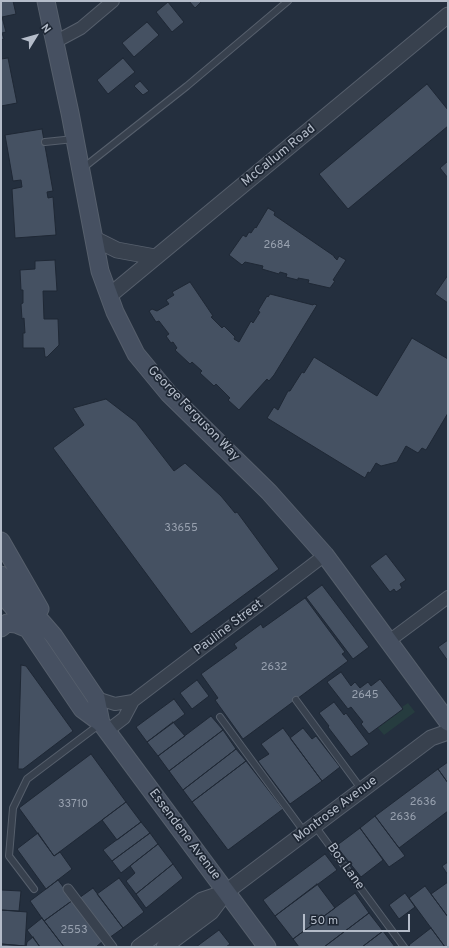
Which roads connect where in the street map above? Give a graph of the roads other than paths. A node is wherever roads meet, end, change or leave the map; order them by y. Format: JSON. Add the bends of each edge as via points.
{"nodes":[{"id":1,"x":46,"y":1,"type":"edge"},
{"id":2,"x":113,"y":1,"type":"edge"},
{"id":3,"x":288,"y":1,"type":"edge"},
{"id":4,"x":448,"y":15,"type":"edge"},
{"id":5,"x":55,"y":42,"type":"junction"},
{"id":6,"x":75,"y":138,"type":"junction"},
{"id":7,"x":45,"y":142,"type":"dead end"},
{"id":8,"x":82,"y":169,"type":"junction"},
{"id":9,"x":95,"y":239,"type":"junction"},
{"id":10,"x":155,"y":257,"type":"junction"},
{"id":11,"x":109,"y":296,"type":"junction"},
{"id":12,"x":1,"y":541,"type":"edge"},
{"id":13,"x":325,"y":555,"type":"junction"},
{"id":14,"x":1,"y":575,"type":"edge"},
{"id":15,"x":1,"y":593,"type":"edge"},
{"id":16,"x":448,"y":597,"type":"edge"},
{"id":17,"x":1,"y":628,"type":"edge"},
{"id":18,"x":28,"y":629,"type":"junction"},
{"id":19,"x":54,"y":636,"type":"junction"},
{"id":20,"x":389,"y":641,"type":"junction"},
{"id":21,"x":96,"y":698,"type":"junction"},
{"id":22,"x":296,"y":700,"type":"dead end"},
{"id":23,"x":133,"y":701,"type":"junction"},
{"id":24,"x":220,"y":717,"type":"dead end"},
{"id":25,"x":448,"y":722,"type":"edge"},
{"id":26,"x":104,"y":727,"type":"junction"},
{"id":27,"x":448,"y":732,"type":"edge"},
{"id":28,"x":362,"y":790,"type":"junction"},
{"id":29,"x":310,"y":829,"type":"junction"},
{"id":30,"x":68,"y":888,"type":"dead end"},
{"id":31,"x":34,"y":889,"type":"dead end"},
{"id":32,"x":226,"y":892,"type":"junction"},
{"id":33,"x":112,"y":947,"type":"edge"},
{"id":34,"x":140,"y":947,"type":"edge"},
{"id":35,"x":164,"y":947,"type":"edge"},
{"id":36,"x":267,"y":947,"type":"edge"},
{"id":37,"x":404,"y":947,"type":"edge"}],
"edges":[{"from":1,"to":5,"type":"main road","name":"George Ferguson Way"},
{"from":2,"to":5,"type":"street","via":[[81,28]]},
{"from":3,"to":8,"type":"lane","via":[[187,86]]},
{"from":4,"to":10,"type":"street","name":"McCallum Road"},
{"from":5,"to":6,"type":"main road","name":"George Ferguson Way"},
{"from":6,"to":7,"type":"lane"},
{"from":6,"to":8,"type":"main road","name":"George Ferguson Way"},
{"from":8,"to":9,"type":"main road","name":"George Ferguson Way"},
{"from":9,"to":10,"type":"street","via":[[117,250]]},
{"from":9,"to":11,"type":"main road","name":"George Ferguson Way","via":[[100,271]]},
{"from":10,"to":11,"type":"street","name":"McCallum Road"},
{"from":11,"to":13,"type":"main road","name":"George Ferguson Way","via":[[136,354],[150,371],[270,492]]},
{"from":12,"to":19,"type":"main road"},
{"from":13,"to":20,"type":"main road","name":"George Ferguson Way"},
{"from":13,"to":23,"type":"street","name":"Pauline Street"},
{"from":14,"to":19,"type":"main road","name":"Essendene Avenue"},
{"from":15,"to":18,"type":"main road","name":"Essendene Avenue"},
{"from":16,"to":20,"type":"street"},
{"from":17,"to":18,"type":"main road","via":[[7,623]]},
{"from":18,"to":26,"type":"main road","name":"Essendene Avenue","via":[[82,709]]},
{"from":19,"to":21,"type":"main road","name":"Essendene Avenue"},
{"from":20,"to":25,"type":"main road","name":"George Ferguson Way"},
{"from":21,"to":23,"type":"street","name":"Pauline Street","via":[[114,704]]},
{"from":21,"to":26,"type":"main road","name":"Essendene Avenue"},
{"from":22,"to":28,"type":"lane"},
{"from":23,"to":26,"type":"street","name":"Pauline Street","via":[[124,718]]},
{"from":24,"to":29,"type":"lane","name":"Bos Lane"},
{"from":26,"to":31,"type":"lane","via":[[27,779],[13,808],[9,856]]},
{"from":26,"to":32,"type":"main road","name":"Essendene Avenue"},
{"from":27,"to":28,"type":"street","name":"Montrose Avenue","via":[[431,738]]},
{"from":28,"to":29,"type":"street","name":"Montrose Avenue"},
{"from":29,"to":32,"type":"street","name":"Montrose Avenue"},
{"from":29,"to":37,"type":"lane","name":"Bos Lane"},
{"from":30,"to":33,"type":"street"},
{"from":32,"to":34,"type":"street","name":"Montrose Avenue","via":[[202,900]]},
{"from":32,"to":35,"type":"street","name":"Montrose Avenue","via":[[211,912]]},
{"from":32,"to":36,"type":"main road","name":"Essendene Avenue"}]}
